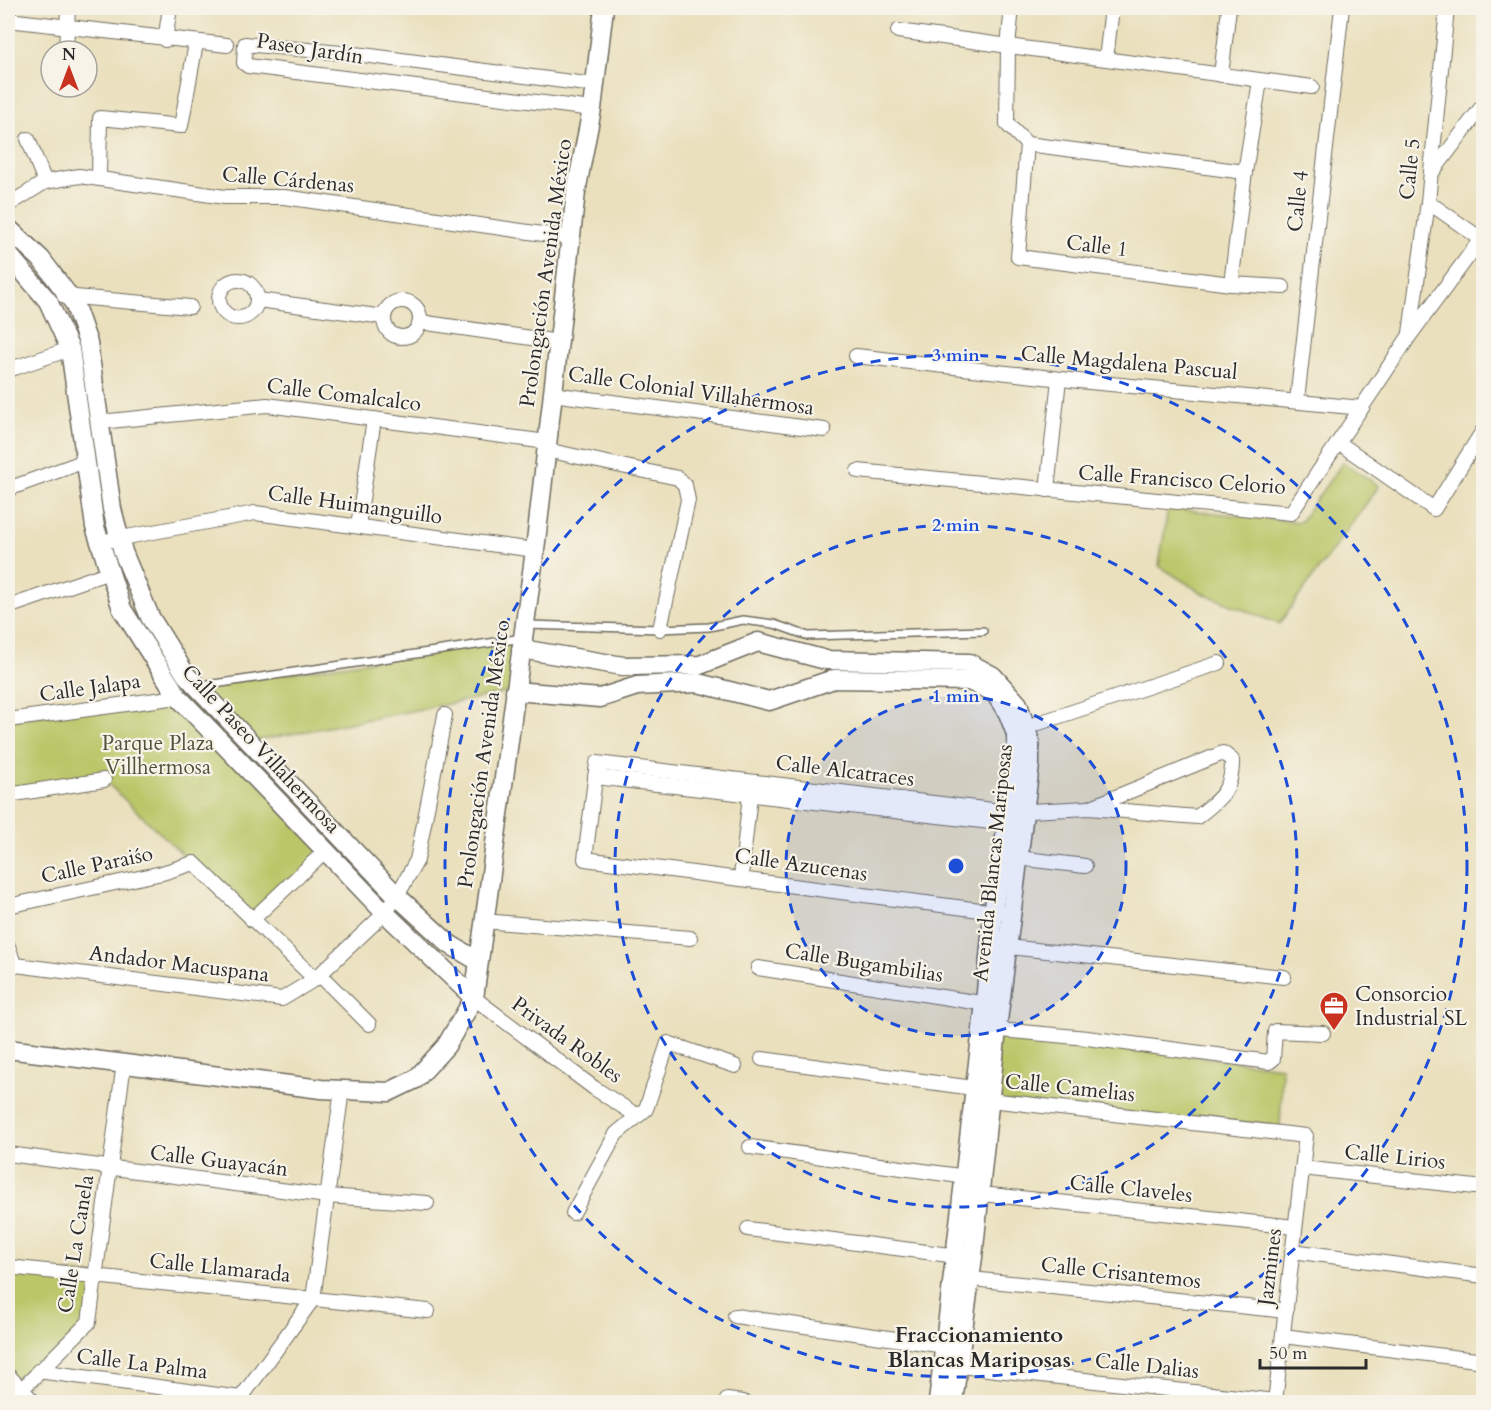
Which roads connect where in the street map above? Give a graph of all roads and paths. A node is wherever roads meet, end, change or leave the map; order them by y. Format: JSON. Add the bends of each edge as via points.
{"nodes":[{"id":1,"x":68,"y":8,"type":"edge"},
{"id":2,"x":170,"y":8,"type":"edge"},
{"id":3,"x":604,"y":8,"type":"edge"},
{"id":4,"x":1012,"y":8,"type":"edge"},
{"id":5,"x":1112,"y":8,"type":"edge"},
{"id":6,"x":1229,"y":8,"type":"edge"},
{"id":7,"x":1342,"y":8,"type":"edge"},
{"id":8,"x":1447,"y":8,"type":"edge"},
{"id":9,"x":8,"y":20,"type":"edge"},
{"id":10,"x":68,"y":28,"type":"junction"},
{"id":11,"x":898,"y":31,"type":"dead end"},
{"id":12,"x":67,"y":39,"type":"edge"},
{"id":13,"x":165,"y":40,"type":"junction"},
{"id":14,"x":196,"y":43,"type":"junction"},
{"id":15,"x":227,"y":45,"type":"dead end"},
{"id":16,"x":290,"y":46,"type":"junction"},
{"id":17,"x":1008,"y":46,"type":"junction"},
{"id":18,"x":363,"y":55,"type":"junction"},
{"id":19,"x":1106,"y":59,"type":"junction"},
{"id":20,"x":425,"y":62,"type":"junction"},
{"id":21,"x":476,"y":69,"type":"junction"},
{"id":22,"x":288,"y":72,"type":"junction"},
{"id":23,"x":1221,"y":75,"type":"junction"},
{"id":24,"x":361,"y":79,"type":"junction"},
{"id":25,"x":1260,"y":81,"type":"junction"},
{"id":26,"x":594,"y":85,"type":"junction"},
{"id":27,"x":422,"y":86,"type":"junction"},
{"id":28,"x":1312,"y":87,"type":"dead end"},
{"id":29,"x":471,"y":93,"type":"junction"},
{"id":30,"x":1484,"y":104,"type":"edge"},
{"id":31,"x":592,"y":109,"type":"junction"},
{"id":32,"x":28,"y":139,"type":"dead end"},
{"id":33,"x":1026,"y":144,"type":"junction"},
{"id":34,"x":1245,"y":172,"type":"junction"},
{"id":35,"x":1430,"y":176,"type":"junction"},
{"id":36,"x":99,"y":178,"type":"junction"},
{"id":37,"x":45,"y":182,"type":"junction"},
{"id":38,"x":1428,"y":202,"type":"junction"},
{"id":39,"x":8,"y":205,"type":"edge"},
{"id":40,"x":8,"y":228,"type":"edge"},
{"id":41,"x":571,"y":238,"type":"junction"},
{"id":42,"x":1482,"y":240,"type":"edge"},
{"id":43,"x":8,"y":254,"type":"edge"},
{"id":44,"x":1231,"y":284,"type":"junction"},
{"id":45,"x":1283,"y":287,"type":"dead end"},
{"id":46,"x":68,"y":294,"type":"junction"},
{"id":47,"x":258,"y":300,"type":"dead end"},
{"id":48,"x":48,"y":301,"type":"junction"},
{"id":49,"x":190,"y":307,"type":"dead end"},
{"id":50,"x":384,"y":317,"type":"junction"},
{"id":51,"x":420,"y":322,"type":"junction"},
{"id":52,"x":1410,"y":335,"type":"junction"},
{"id":53,"x":559,"y":342,"type":"junction"},
{"id":54,"x":70,"y":349,"type":"junction"},
{"id":55,"x":856,"y":356,"type":"dead end"},
{"id":56,"x":8,"y":370,"type":"edge"},
{"id":57,"x":1059,"y":379,"type":"junction"},
{"id":58,"x":552,"y":394,"type":"junction"},
{"id":59,"x":1297,"y":400,"type":"junction"},
{"id":60,"x":1362,"y":408,"type":"junction"},
{"id":61,"x":374,"y":419,"type":"junction"},
{"id":62,"x":100,"y":422,"type":"junction"},
{"id":63,"x":1484,"y":429,"type":"edge"},
{"id":64,"x":825,"y":430,"type":"dead end"},
{"id":65,"x":1339,"y":443,"type":"junction"},
{"id":66,"x":546,"y":446,"type":"junction"},
{"id":67,"x":85,"y":461,"type":"junction"},
{"id":68,"x":858,"y":471,"type":"dead end"},
{"id":69,"x":8,"y":489,"type":"edge"},
{"id":70,"x":1047,"y":490,"type":"junction"},
{"id":71,"x":358,"y":526,"type":"junction"},
{"id":72,"x":119,"y":536,"type":"junction"},
{"id":73,"x":100,"y":542,"type":"junction"},
{"id":74,"x":535,"y":550,"type":"junction"},
{"id":75,"x":110,"y":572,"type":"junction"},
{"id":76,"x":8,"y":607,"type":"edge"},
{"id":77,"x":660,"y":629,"type":"junction"},
{"id":78,"x":983,"y":631,"type":"dead end"},
{"id":79,"x":523,"y":637,"type":"junction"},
{"id":80,"x":1219,"y":663,"type":"dead end"},
{"id":81,"x":196,"y":687,"type":"junction"},
{"id":82,"x":515,"y":691,"type":"junction"},
{"id":83,"x":178,"y":698,"type":"junction"},
{"id":84,"x":222,"y":715,"type":"junction"},
{"id":85,"x":445,"y":715,"type":"dead end"},
{"id":86,"x":8,"y":720,"type":"edge"},
{"id":87,"x":1026,"y":727,"type":"junction"},
{"id":88,"x":208,"y":728,"type":"junction"},
{"id":89,"x":595,"y":777,"type":"junction"},
{"id":90,"x":104,"y":780,"type":"dead end"},
{"id":91,"x":751,"y":788,"type":"junction"},
{"id":92,"x":8,"y":795,"type":"edge"},
{"id":93,"x":1089,"y":808,"type":"junction"},
{"id":94,"x":1016,"y":819,"type":"junction"},
{"id":95,"x":325,"y":851,"type":"junction"},
{"id":96,"x":1018,"y":858,"type":"junction"},
{"id":97,"x":1085,"y":866,"type":"dead end"},
{"id":98,"x":741,"y":877,"type":"junction"},
{"id":99,"x":397,"y":896,"type":"junction"},
{"id":100,"x":8,"y":906,"type":"edge"},
{"id":101,"x":385,"y":913,"type":"junction"},
{"id":102,"x":1002,"y":914,"type":"junction"},
{"id":103,"x":252,"y":920,"type":"junction"},
{"id":104,"x":483,"y":921,"type":"junction"},
{"id":105,"x":690,"y":939,"type":"dead end"},
{"id":106,"x":8,"y":946,"type":"edge"},
{"id":107,"x":999,"y":946,"type":"junction"},
{"id":108,"x":478,"y":961,"type":"junction"},
{"id":109,"x":10,"y":964,"type":"edge"},
{"id":110,"x":758,"y":968,"type":"dead end"},
{"id":111,"x":317,"y":977,"type":"junction"},
{"id":112,"x":1284,"y":977,"type":"dead end"},
{"id":113,"x":474,"y":998,"type":"junction"},
{"id":114,"x":993,"y":1005,"type":"junction"},
{"id":115,"x":369,"y":1024,"type":"dead end"},
{"id":116,"x":989,"y":1029,"type":"junction"},
{"id":117,"x":1323,"y":1033,"type":"dead end"},
{"id":118,"x":8,"y":1049,"type":"edge"},
{"id":119,"x":762,"y":1059,"type":"dead end"},
{"id":120,"x":124,"y":1063,"type":"junction"},
{"id":121,"x":735,"y":1066,"type":"dead end"},
{"id":122,"x":973,"y":1088,"type":"junction"},
{"id":123,"x":342,"y":1090,"type":"junction"},
{"id":124,"x":990,"y":1100,"type":"junction"},
{"id":125,"x":636,"y":1115,"type":"junction"},
{"id":126,"x":1306,"y":1136,"type":"joint"},
{"id":127,"x":750,"y":1147,"type":"dead end"},
{"id":128,"x":8,"y":1154,"type":"edge"},
{"id":129,"x":110,"y":1167,"type":"junction"},
{"id":130,"x":1302,"y":1168,"type":"junction"},
{"id":131,"x":972,"y":1186,"type":"junction"},
{"id":132,"x":1484,"y":1188,"type":"edge"},
{"id":133,"x":327,"y":1196,"type":"junction"},
{"id":134,"x":427,"y":1203,"type":"dead end"},
{"id":135,"x":573,"y":1213,"type":"dead end"},
{"id":136,"x":1295,"y":1227,"type":"junction"},
{"id":137,"x":748,"y":1230,"type":"dead end"},
{"id":138,"x":1292,"y":1251,"type":"junction"},
{"id":139,"x":964,"y":1256,"type":"junction"},
{"id":140,"x":8,"y":1267,"type":"edge"},
{"id":141,"x":95,"y":1276,"type":"junction"},
{"id":142,"x":1484,"y":1276,"type":"edge"},
{"id":143,"x":961,"y":1278,"type":"junction"},
{"id":144,"x":313,"y":1299,"type":"junction"},
{"id":145,"x":428,"y":1311,"type":"dead end"},
{"id":146,"x":1286,"y":1311,"type":"junction"},
{"id":147,"x":735,"y":1316,"type":"dead end"},
{"id":148,"x":1283,"y":1336,"type":"junction"},
{"id":149,"x":951,"y":1356,"type":"junction"},
{"id":150,"x":1484,"y":1361,"type":"edge"},
{"id":151,"x":38,"y":1371,"type":"junction"},
{"id":152,"x":8,"y":1375,"type":"edge"},
{"id":153,"x":22,"y":1390,"type":"junction"},
{"id":154,"x":239,"y":1400,"type":"edge"},
{"id":155,"x":727,"y":1400,"type":"dead end"},
{"id":156,"x":9,"y":1402,"type":"edge"},
{"id":157,"x":34,"y":1402,"type":"edge"},
{"id":158,"x":743,"y":1402,"type":"edge"},
{"id":159,"x":938,"y":1402,"type":"edge"},
{"id":160,"x":953,"y":1402,"type":"edge"},
{"id":161,"x":1275,"y":1402,"type":"edge"}],
"edges":[{"from":1,"to":10,"type":"street"},
{"from":2,"to":13,"type":"street"},
{"from":3,"to":26,"type":"street","name":"Prolongación Avenida México"},
{"from":4,"to":17,"type":"street"},
{"from":5,"to":19,"type":"street"},
{"from":6,"to":23,"type":"street"},
{"from":7,"to":59,"type":"street","name":"Calle 4"},
{"from":8,"to":35,"type":"street","name":"Calle 5"},
{"from":9,"to":10,"type":"street"},
{"from":10,"to":12,"type":"street"},
{"from":10,"to":13,"type":"street"},
{"from":11,"to":17,"type":"street"},
{"from":13,"to":14,"type":"street"},
{"from":14,"to":15,"type":"street"},
{"from":14,"to":36,"type":"street","via":[[181,126],[100,118]]},
{"from":16,"to":18,"type":"street","name":"Paseo Jardín"},
{"from":16,"to":22,"type":"street"},
{"from":16,"to":22,"type":"street","name":"Paseo Jardín","via":[[245,44],[244,63],[248,66]]},
{"from":17,"to":19,"type":"street"},
{"from":17,"to":33,"type":"street","via":[[1007,124]]},
{"from":18,"to":20,"type":"street","name":"Paseo Jardín"},
{"from":18,"to":24,"type":"street"},
{"from":19,"to":23,"type":"street"},
{"from":20,"to":21,"type":"street","name":"Paseo Jardín"},
{"from":20,"to":27,"type":"street"},
{"from":21,"to":26,"type":"street","name":"Paseo Jardín"},
{"from":21,"to":29,"type":"street"},
{"from":22,"to":24,"type":"street","name":"Paseo Jardín"},
{"from":23,"to":25,"type":"street"},
{"from":24,"to":27,"type":"street","name":"Paseo Jardín"},
{"from":25,"to":28,"type":"street"},
{"from":25,"to":34,"type":"street"},
{"from":26,"to":31,"type":"street","name":"Prolongación Avenida México"},
{"from":27,"to":29,"type":"street","name":"Paseo Jardín"},
{"from":29,"to":31,"type":"street","name":"Paseo Jardín"},
{"from":30,"to":35,"type":"street"},
{"from":31,"to":41,"type":"street","name":"Prolongación Avenida México"},
{"from":32,"to":37,"type":"street"},
{"from":33,"to":34,"type":"street"},
{"from":33,"to":44,"type":"street","name":"Calle 1","via":[[1018,257]]},
{"from":34,"to":44,"type":"street"},
{"from":35,"to":38,"type":"street","name":"Calle 5"},
{"from":36,"to":37,"type":"street","name":"Calle Cárdenas","via":[[79,176]]},
{"from":36,"to":41,"type":"street","name":"Calle Cárdenas","via":[[225,197],[284,197]]},
{"from":37,"to":39,"type":"street","name":"Calle Cárdenas"},
{"from":38,"to":42,"type":"street"},
{"from":38,"to":52,"type":"street","name":"Calle 5"},
{"from":40,"to":46,"type":"street","name":"Calle Paseo Villahermosa","via":[[41,259]]},
{"from":41,"to":53,"type":"street","name":"Prolongación Avenida México"},
{"from":42,"to":52,"type":"street","name":"Calle Francisco Celorio"},
{"from":43,"to":48,"type":"street","name":"Calle Paseo Villahermosa"},
{"from":44,"to":45,"type":"street","name":"Calle 1"},
{"from":46,"to":48,"type":"street"},
{"from":46,"to":49,"type":"street"},
{"from":46,"to":62,"type":"street","name":"Calle Paseo Villahermosa","via":[[88,343]]},
{"from":47,"to":50,"type":"street"},
{"from":48,"to":54,"type":"street","name":"Calle Paseo Villahermosa"},
{"from":50,"to":51,"type":"street","via":[[389,332],[404,337],[412,335]]},
{"from":50,"to":51,"type":"street","via":[[393,304],[401,301],[416,307]]},
{"from":51,"to":53,"type":"street"},
{"from":52,"to":60,"type":"street","name":"Calle Francisco Celorio"},
{"from":53,"to":58,"type":"street","name":"Prolongación Avenida México"},
{"from":54,"to":56,"type":"street"},
{"from":54,"to":67,"type":"street","name":"Calle Paseo Villahermosa"},
{"from":55,"to":57,"type":"street","name":"Calle Magdalena Pascual"},
{"from":57,"to":59,"type":"street","name":"Calle Magdalena Pascual"},
{"from":57,"to":70,"type":"street"},
{"from":58,"to":64,"type":"street","name":"Calle Colonial Villahermosa"},
{"from":58,"to":66,"type":"street","name":"Prolongación Avenida México"},
{"from":59,"to":60,"type":"street","name":"Calle Magdalena Pascual"},
{"from":60,"to":65,"type":"street","name":"Calle Francisco Celorio"},
{"from":61,"to":62,"type":"street","name":"Calle Comalcalco","via":[[267,405]]},
{"from":61,"to":66,"type":"street","name":"Calle Comalcalco"},
{"from":61,"to":71,"type":"street"},
{"from":62,"to":72,"type":"street","name":"Calle Paseo Villahermosa"},
{"from":63,"to":65,"type":"street","via":[[1434,509]]},
{"from":65,"to":70,"type":"street","name":"Calle Francisco Celorio","via":[[1291,513]]},
{"from":66,"to":74,"type":"street","name":"Prolongación Avenida México"},
{"from":66,"to":77,"type":"street","name":"Calle Comalcalco","via":[[678,478],[686,485],[688,500]]},
{"from":67,"to":69,"type":"street"},
{"from":67,"to":73,"type":"street","name":"Calle Paseo Villahermosa"},
{"from":68,"to":70,"type":"street","name":"Calle Francisco Celorio"},
{"from":71,"to":72,"type":"street","name":"Calle Huimanguillo","via":[[255,513]]},
{"from":71,"to":74,"type":"street","name":"Calle Huimanguillo"},
{"from":72,"to":73,"type":"street","name":"Calle Huimanguillo"},
{"from":72,"to":81,"type":"street","name":"Calle Paseo Villahermosa","via":[[150,617]]},
{"from":73,"to":75,"type":"street","name":"Calle Paseo Villahermosa"},
{"from":74,"to":79,"type":"street","name":"Prolongación Avenida México"},
{"from":75,"to":76,"type":"street"},
{"from":75,"to":83,"type":"street","name":"Calle Paseo Villahermosa","via":[[122,609]]},
{"from":77,"to":78,"type":"lane","via":[[709,627],[743,620],[774,624],[808,636]]},
{"from":77,"to":79,"type":"lane"},
{"from":79,"to":81,"type":"lane"},
{"from":79,"to":82,"type":"street","name":"Prolongación Avenida México"},
{"from":79,"to":87,"type":"street","name":"Avenida Blancas Mariposas","via":[[623,666],[700,665],[758,642],[826,660],[969,663],[1007,689],[1018,704]]},
{"from":80,"to":87,"type":"street"},
{"from":81,"to":84,"type":"street","name":"Calle Paseo Villahermosa"},
{"from":82,"to":94,"type":"street","name":"Avenida Blancas Mariposas","via":[[600,698],[637,686],[698,683],[769,701],[834,679],[969,681],[994,692],[1016,735]]},
{"from":82,"to":104,"type":"street","name":"Prolongación Avenida México"},
{"from":83,"to":86,"type":"street","name":"Calle Jalapa"},
{"from":83,"to":88,"type":"street","name":"Calle Paseo Villahermosa"},
{"from":84,"to":88,"type":"street"},
{"from":84,"to":99,"type":"street","name":"Calle Paseo Villahermosa"},
{"from":85,"to":99,"type":"street","name":"Andador Macuspana","via":[[417,860]]},
{"from":87,"to":94,"type":"street","name":"Avenida Blancas Mariposas","via":[[1030,765]]},
{"from":88,"to":95,"type":"street","name":"Calle Paseo Villahermosa"},
{"from":89,"to":91,"type":"street","name":"Calle Alcatraces"},
{"from":89,"to":91,"type":"street","name":"Calle Alcatraces","via":[[597,763]]},
{"from":89,"to":98,"type":"street","name":"Calle Azucenas","via":[[585,859]]},
{"from":90,"to":92,"type":"street"},
{"from":91,"to":94,"type":"street","name":"Calle Alcatraces"},
{"from":91,"to":98,"type":"street"},
{"from":93,"to":93,"type":"street","name":"Calle Alcatraces","via":[[1197,817],[1220,799],[1233,777],[1232,760],[1223,753]]},
{"from":93,"to":94,"type":"street","name":"Calle Alcatraces"},
{"from":94,"to":96,"type":"street","name":"Avenida Blancas Mariposas"},
{"from":94,"to":102,"type":"street","name":"Avenida Blancas Mariposas"},
{"from":95,"to":101,"type":"street","name":"Calle Paseo Villahermosa"},
{"from":95,"to":103,"type":"street"},
{"from":96,"to":97,"type":"street"},
{"from":96,"to":102,"type":"street","name":"Avenida Blancas Mariposas"},
{"from":98,"to":102,"type":"street","name":"Calle Azucenas"},
{"from":99,"to":101,"type":"street","name":"Andador Macuspana"},
{"from":99,"to":108,"type":"street","name":"Calle Paseo Villahermosa","via":[[449,944]]},
{"from":100,"to":103,"type":"street","name":"Calle Paraiśo","via":[[194,863]]},
{"from":101,"to":111,"type":"street","name":"Andador Macuspana"},
{"from":101,"to":113,"type":"street","name":"Calle Paseo Villahermosa"},
{"from":102,"to":107,"type":"street","name":"Avenida Blancas Mariposas"},
{"from":103,"to":111,"type":"street"},
{"from":104,"to":105,"type":"street"},
{"from":104,"to":108,"type":"street","name":"Prolongación Avenida México"},
{"from":106,"to":109,"type":"street"},
{"from":107,"to":112,"type":"street"},
{"from":107,"to":114,"type":"street","name":"Avenida Blancas Mariposas"},
{"from":108,"to":113,"type":"street","name":"Prolongación Avenida México"},
{"from":109,"to":111,"type":"street","name":"Andador Macuspana","via":[[282,999]]},
{"from":110,"to":114,"type":"street","name":"Calle Bugambilias"},
{"from":111,"to":115,"type":"street"},
{"from":113,"to":123,"type":"street","name":"Prolongación Avenida México","via":[[446,1046],[416,1078],[389,1092]]},
{"from":113,"to":125,"type":"street","name":"Privada Robles"},
{"from":114,"to":116,"type":"street","name":"Avenida Blancas Mariposas"},
{"from":116,"to":117,"type":"street","via":[[1269,1062],[1273,1059],[1275,1031]]},
{"from":116,"to":122,"type":"street","name":"Avenida Blancas Mariposas"},
{"from":116,"to":124,"type":"street","name":"Avenida Blancas Mariposas"},
{"from":118,"to":120,"type":"street","name":"Prolongación Avenida México"},
{"from":119,"to":122,"type":"street","name":"Calle Camelias"},
{"from":120,"to":123,"type":"street","name":"Prolongación Avenida México"},
{"from":120,"to":129,"type":"street","name":"Calle La Canela"},
{"from":121,"to":125,"type":"street","name":"Privada Robles","via":[[668,1043],[645,1109]]},
{"from":122,"to":124,"type":"street","name":"Calle Camelias"},
{"from":122,"to":131,"type":"street","name":"Avenida Blancas Mariposas"},
{"from":123,"to":133,"type":"street"},
{"from":124,"to":126,"type":"street","name":"Calle Camelias"},
{"from":124,"to":131,"type":"street","name":"Avenida Blancas Mariposas"},
{"from":125,"to":135,"type":"street","name":"Privada Robles","via":[[616,1134]]},
{"from":126,"to":130,"type":"street","name":"Jazmines"},
{"from":127,"to":131,"type":"street","name":"Calle Claveles"},
{"from":128,"to":129,"type":"street","name":"Calle Guayacán"},
{"from":129,"to":133,"type":"street","name":"Calle Guayacán"},
{"from":129,"to":141,"type":"street","name":"Calle La Canela"},
{"from":130,"to":132,"type":"street","name":"Calle Lirios"},
{"from":130,"to":136,"type":"street","name":"Jazmines"},
{"from":131,"to":136,"type":"street","name":"Calle Claveles"},
{"from":131,"to":139,"type":"street","name":"Avenida Blancas Mariposas"},
{"from":133,"to":134,"type":"street","name":"Calle Guayacán"},
{"from":133,"to":144,"type":"street"},
{"from":136,"to":138,"type":"street","name":"Jazmines"},
{"from":137,"to":139,"type":"street"},
{"from":138,"to":142,"type":"street"},
{"from":138,"to":146,"type":"street","name":"Jazmines"},
{"from":139,"to":143,"type":"street","name":"Avenida Blancas Mariposas"},
{"from":140,"to":141,"type":"street","name":"Calle Llamarada"},
{"from":141,"to":144,"type":"street","name":"Calle Llamarada"},
{"from":141,"to":151,"type":"street","name":"Calle La Canela","via":[[89,1322]]},
{"from":143,"to":146,"type":"street","name":"Calle Crisantemos"},
{"from":143,"to":149,"type":"street","name":"Avenida Blancas Mariposas"},
{"from":144,"to":145,"type":"street","name":"Calle Llamarada"},
{"from":144,"to":154,"type":"street"},
{"from":146,"to":148,"type":"street","name":"Jazmines"},
{"from":147,"to":149,"type":"street","name":"Calle Dalias"},
{"from":148,"to":150,"type":"street"},
{"from":148,"to":161,"type":"street","name":"Jazmines"},
{"from":149,"to":159,"type":"street","name":"Avenida Blancas Mariposas"},
{"from":149,"to":160,"type":"street","name":"Avenida Blancas Mariposas"},
{"from":149,"to":161,"type":"street","name":"Calle Dalias"},
{"from":151,"to":153,"type":"street","name":"Calle La Canela"},
{"from":151,"to":154,"type":"street","name":"Calle La Palma"},
{"from":152,"to":153,"type":"street"},
{"from":153,"to":156,"type":"street","name":"Calle La Canela"},
{"from":153,"to":157,"type":"street"},
{"from":155,"to":158,"type":"street"}]}
